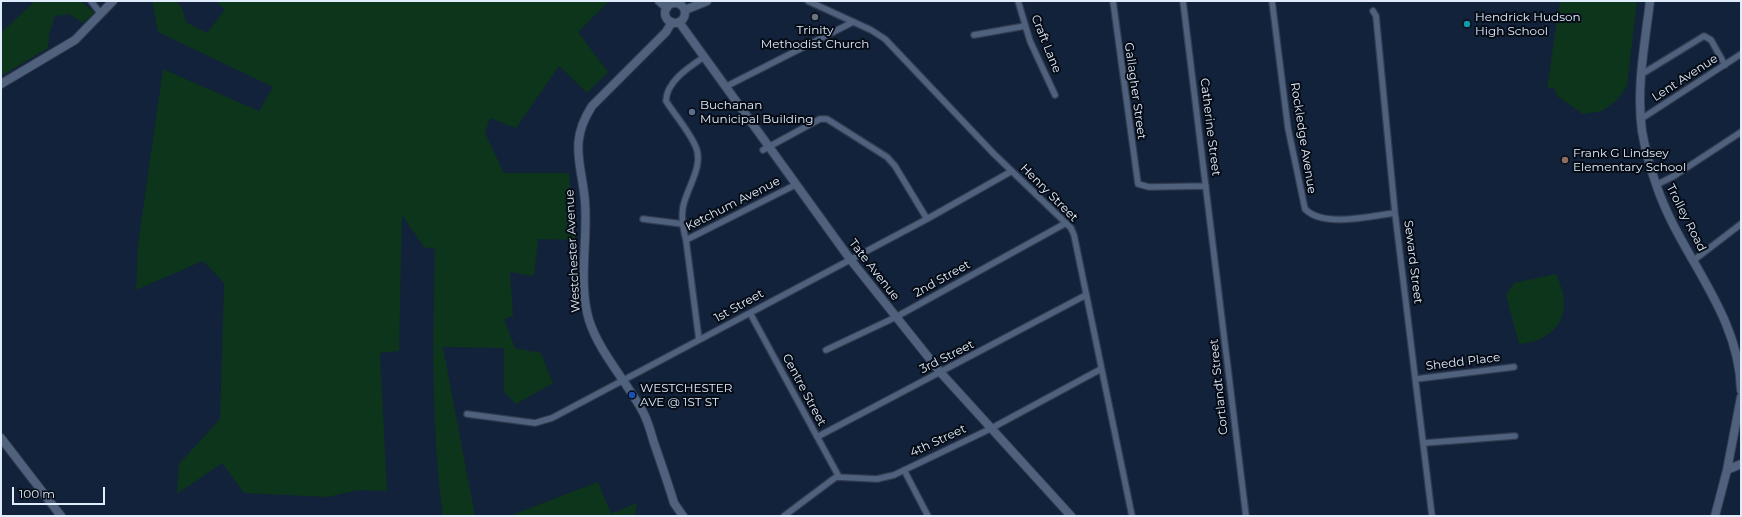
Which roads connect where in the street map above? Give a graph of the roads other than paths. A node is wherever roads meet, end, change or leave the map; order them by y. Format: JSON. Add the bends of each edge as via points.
{"nodes":[{"id":1,"x":91,"y":1,"type":"edge"},
{"id":2,"x":113,"y":1,"type":"edge"},
{"id":3,"x":659,"y":1,"type":"edge"},
{"id":4,"x":707,"y":1,"type":"edge"},
{"id":5,"x":808,"y":1,"type":"edge"},
{"id":6,"x":1018,"y":1,"type":"edge"},
{"id":7,"x":1113,"y":1,"type":"edge"},
{"id":8,"x":1183,"y":1,"type":"edge"},
{"id":9,"x":1272,"y":1,"type":"edge"},
{"id":10,"x":1650,"y":1,"type":"edge"},
{"id":11,"x":682,"y":5,"type":"edge"},
{"id":12,"x":667,"y":8,"type":"junction"},
{"id":13,"x":1373,"y":11,"type":"dead end"},
{"id":14,"x":101,"y":14,"type":"junction"},
{"id":15,"x":676,"y":22,"type":"junction"},
{"id":16,"x":852,"y":22,"type":"junction"},
{"id":17,"x":1025,"y":26,"type":"junction"},
{"id":18,"x":974,"y":35,"type":"dead end"},
{"id":19,"x":1741,"y":54,"type":"edge"},
{"id":20,"x":704,"y":57,"type":"junction"},
{"id":21,"x":1726,"y":65,"type":"junction"},
{"id":22,"x":1642,"y":74,"type":"junction"},
{"id":23,"x":1,"y":84,"type":"edge"},
{"id":24,"x":726,"y":86,"type":"junction"},
{"id":25,"x":1055,"y":95,"type":"dead end"},
{"id":26,"x":1641,"y":119,"type":"junction"},
{"id":27,"x":1741,"y":132,"type":"edge"},
{"id":28,"x":766,"y":149,"type":"junction"},
{"id":29,"x":1012,"y":171,"type":"junction"},
{"id":30,"x":795,"y":185,"type":"junction"},
{"id":31,"x":1656,"y":185,"type":"junction"},
{"id":32,"x":1206,"y":186,"type":"junction"},
{"id":33,"x":1395,"y":213,"type":"junction"},
{"id":34,"x":643,"y":219,"type":"dead end"},
{"id":35,"x":927,"y":219,"type":"junction"},
{"id":36,"x":1066,"y":223,"type":"junction"},
{"id":37,"x":683,"y":224,"type":"junction"},
{"id":38,"x":1741,"y":224,"type":"edge"},
{"id":39,"x":686,"y":240,"type":"junction"},
{"id":40,"x":1215,"y":256,"type":"joint"},
{"id":41,"x":850,"y":259,"type":"junction"},
{"id":42,"x":1694,"y":260,"type":"junction"},
{"id":43,"x":1086,"y":295,"type":"junction"},
{"id":44,"x":750,"y":313,"type":"junction"},
{"id":45,"x":896,"y":317,"type":"junction"},
{"id":46,"x":699,"y":340,"type":"junction"},
{"id":47,"x":826,"y":350,"type":"dead end"},
{"id":48,"x":1514,"y":367,"type":"dead end"},
{"id":49,"x":1101,"y":369,"type":"junction"},
{"id":50,"x":941,"y":373,"type":"junction"},
{"id":51,"x":1416,"y":379,"type":"junction"},
{"id":52,"x":624,"y":381,"type":"junction"},
{"id":53,"x":1741,"y":390,"type":"edge"},
{"id":54,"x":1741,"y":397,"type":"edge"},
{"id":55,"x":467,"y":414,"type":"dead end"},
{"id":56,"x":990,"y":429,"type":"junction"},
{"id":57,"x":1515,"y":436,"type":"dead end"},
{"id":58,"x":817,"y":437,"type":"junction"},
{"id":59,"x":1,"y":438,"type":"edge"},
{"id":60,"x":1424,"y":443,"type":"junction"},
{"id":61,"x":1741,"y":464,"type":"edge"},
{"id":62,"x":904,"y":470,"type":"junction"},
{"id":63,"x":1726,"y":470,"type":"junction"},
{"id":64,"x":839,"y":477,"type":"junction"},
{"id":65,"x":61,"y":516,"type":"edge"},
{"id":66,"x":683,"y":516,"type":"edge"},
{"id":67,"x":784,"y":516,"type":"edge"},
{"id":68,"x":928,"y":516,"type":"edge"},
{"id":69,"x":1071,"y":516,"type":"edge"},
{"id":70,"x":1132,"y":516,"type":"edge"},
{"id":71,"x":1246,"y":516,"type":"edge"},
{"id":72,"x":1432,"y":516,"type":"edge"},
{"id":73,"x":1715,"y":516,"type":"edge"}],
"edges":[{"from":1,"to":14,"type":"street"},
{"from":2,"to":14,"type":"street"},
{"from":3,"to":12,"type":"street"},
{"from":4,"to":11,"type":"street"},
{"from":5,"to":16,"type":"street","name":"Henry Street"},
{"from":6,"to":17,"type":"street","name":"Craft Lane"},
{"from":7,"to":32,"type":"street","name":"Gallagher Street","via":[[1138,183],[1149,187]]},
{"from":8,"to":32,"type":"street","name":"Catherine Street"},
{"from":9,"to":33,"type":"street","name":"Rockledge Avenue","via":[[1288,128],[1305,209],[1310,215],[1331,220]]},
{"from":10,"to":22,"type":"street","name":"Trolley Road"},
{"from":11,"to":12,"type":"street","via":[[673,3]]},
{"from":11,"to":15,"type":"street","via":[[684,17]]},
{"from":12,"to":15,"type":"street","via":[[666,17]]},
{"from":13,"to":33,"type":"street","name":"Seward Street","via":[[1376,16]]},
{"from":14,"to":23,"type":"street","via":[[75,40]]},
{"from":15,"to":20,"type":"street","name":"Tate Avenue"},
{"from":15,"to":52,"type":"street","name":"Westchester Avenue","via":[[592,106],[585,116],[578,141],[577,157],[585,202],[584,276],[589,319]]},
{"from":16,"to":24,"type":"street"},
{"from":16,"to":29,"type":"street","name":"Henry Street","via":[[885,39]]},
{"from":17,"to":18,"type":"street"},
{"from":17,"to":25,"type":"street","name":"Craft Lane"},
{"from":19,"to":21,"type":"street","name":"Lent Avenue"},
{"from":20,"to":24,"type":"street","name":"Tate Avenue"},
{"from":20,"to":37,"type":"street","via":[[676,79],[666,95],[666,102],[695,145],[698,154],[698,162],[684,205]]},
{"from":21,"to":22,"type":"street","via":[[1711,40],[1704,36]]},
{"from":21,"to":26,"type":"street","name":"Lent Avenue"},
{"from":22,"to":26,"type":"street","name":"Trolley Road"},
{"from":24,"to":28,"type":"street","name":"Tate Avenue"},
{"from":26,"to":31,"type":"street","name":"Trolley Road"},
{"from":27,"to":31,"type":"street"},
{"from":28,"to":30,"type":"street","name":"Tate Avenue"},
{"from":28,"to":35,"type":"street","via":[[824,118],[887,158],[895,166]]},
{"from":29,"to":35,"type":"street","name":"1st Street"},
{"from":29,"to":36,"type":"street","name":"Henry Street"},
{"from":30,"to":39,"type":"street","name":"Ketchum Avenue"},
{"from":30,"to":41,"type":"street","name":"Tate Avenue"},
{"from":31,"to":42,"type":"street","name":"Trolley Road"},
{"from":32,"to":40,"type":"street","name":"Catherine Street"},
{"from":33,"to":51,"type":"street","name":"Seward Street"},
{"from":34,"to":37,"type":"street"},
{"from":35,"to":41,"type":"street","name":"1st Street"},
{"from":36,"to":43,"type":"street","name":"Henry Street","via":[[1074,235]]},
{"from":36,"to":45,"type":"street","name":"2nd Street"},
{"from":37,"to":39,"type":"street"},
{"from":38,"to":42,"type":"street"},
{"from":39,"to":46,"type":"street","name":"Ketchum Avenue"},
{"from":40,"to":71,"type":"street","name":"Cortlandt Street"},
{"from":41,"to":44,"type":"street","name":"1st Street"},
{"from":41,"to":45,"type":"street","name":"Tate Avenue"},
{"from":42,"to":53,"type":"street","name":"Trolley Road","via":[[1731,337],[1738,362]]},
{"from":43,"to":49,"type":"street","name":"Henry Street"},
{"from":43,"to":50,"type":"street","name":"3rd Street"},
{"from":44,"to":46,"type":"street","name":"1st Street"},
{"from":44,"to":58,"type":"street","name":"Centre Street"},
{"from":45,"to":47,"type":"street","name":"2nd Street"},
{"from":45,"to":50,"type":"street","name":"Tate Avenue"},
{"from":46,"to":52,"type":"street","name":"1st Street"},
{"from":48,"to":51,"type":"street","name":"Shedd Place"},
{"from":49,"to":56,"type":"street","name":"4th Street"},
{"from":49,"to":70,"type":"street","name":"Henry Street"},
{"from":50,"to":56,"type":"street","name":"Tate Avenue"},
{"from":50,"to":58,"type":"street","name":"3rd Street"},
{"from":51,"to":60,"type":"street","name":"Seward Street"},
{"from":52,"to":55,"type":"street","name":"1st Street","via":[[542,422],[523,422]]},
{"from":52,"to":66,"type":"street","name":"Westchester Avenue","via":[[644,413],[674,503]]},
{"from":54,"to":63,"type":"street"},
{"from":56,"to":62,"type":"street","name":"4th Street"},
{"from":56,"to":69,"type":"street","name":"Tate Avenue"},
{"from":57,"to":60,"type":"street"},
{"from":58,"to":64,"type":"street","name":"Centre Street"},
{"from":59,"to":65,"type":"street"},
{"from":60,"to":72,"type":"street","name":"Seward Street"},
{"from":61,"to":63,"type":"street"},
{"from":62,"to":64,"type":"street","name":"4th Street","via":[[877,479]]},
{"from":62,"to":68,"type":"street"},
{"from":63,"to":73,"type":"street"},
{"from":64,"to":67,"type":"street","via":[[830,480]]}]}
